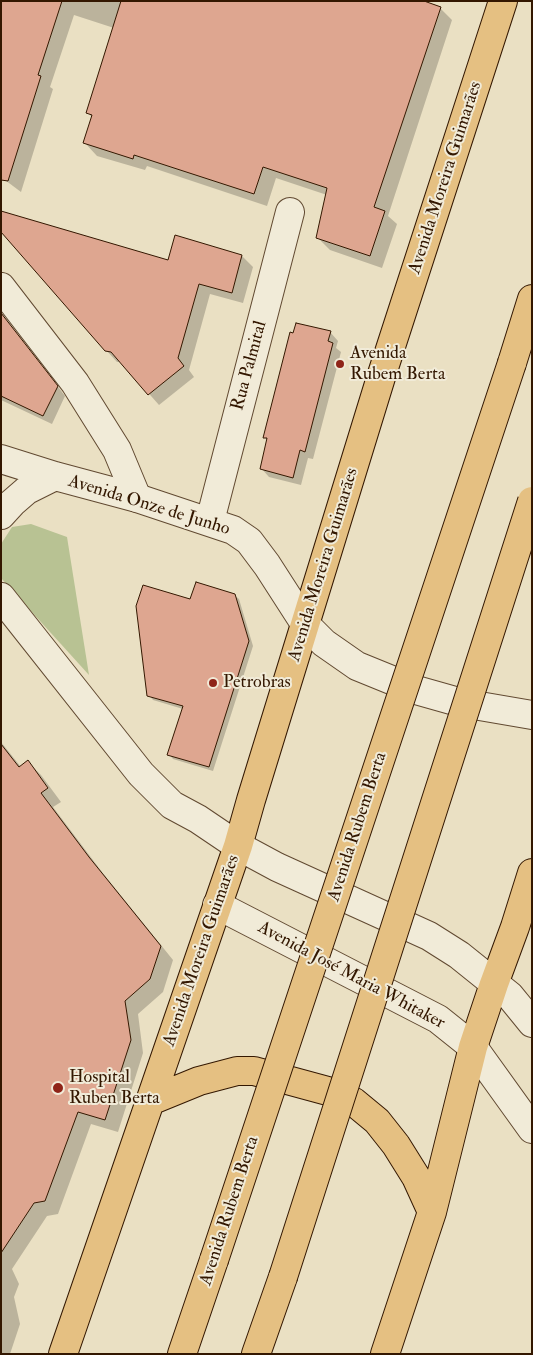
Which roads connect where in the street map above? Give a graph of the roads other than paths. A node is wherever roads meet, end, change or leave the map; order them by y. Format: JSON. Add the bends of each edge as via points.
{"nodes":[{"id":1,"x":504,"y":1,"type":"edge"},
{"id":2,"x":290,"y":212,"type":"dead end"},
{"id":3,"x":1,"y":287,"type":"edge"},
{"id":4,"x":532,"y":299,"type":"edge"},
{"id":5,"x":1,"y":459,"type":"edge"},
{"id":6,"x":55,"y":476,"type":"junction"},
{"id":7,"x":137,"y":498,"type":"junction"},
{"id":8,"x":532,"y":501,"type":"edge"},
{"id":9,"x":1,"y":515,"type":"edge"},
{"id":10,"x":210,"y":521,"type":"junction"},
{"id":11,"x":1,"y":598,"type":"edge"},
{"id":12,"x":305,"y":624,"type":"junction"},
{"id":13,"x":532,"y":715,"type":"edge"},
{"id":14,"x":238,"y":846,"type":"junction"},
{"id":15,"x":532,"y":873,"type":"edge"},
{"id":16,"x":217,"y":905,"type":"junction"},
{"id":17,"x":494,"y":984,"type":"junction"},
{"id":18,"x":532,"y":1023,"type":"edge"},
{"id":19,"x":473,"y":1047,"type":"junction"},
{"id":20,"x":150,"y":1101,"type":"junction"},
{"id":21,"x":532,"y":1129,"type":"edge"},
{"id":22,"x":432,"y":1212,"type":"junction"},
{"id":23,"x":63,"y":1354,"type":"edge"},
{"id":24,"x":182,"y":1354,"type":"edge"},
{"id":25,"x":256,"y":1354,"type":"edge"},
{"id":26,"x":385,"y":1354,"type":"edge"}],
"edges":[{"from":1,"to":12,"type":"highway","name":"Avenida Moreira Guimarães","via":[[382,374]]},
{"from":2,"to":10,"type":"street","name":"Rua Palmital"},
{"from":3,"to":7,"type":"street","via":[[75,383],[117,450]]},
{"from":4,"to":24,"type":"highway","name":"Avenida Rubem Berta","bridge":true},
{"from":5,"to":6,"type":"street","name":"Avenida Onze de Junho"},
{"from":6,"to":7,"type":"street","name":"Avenida Onze de Junho"},
{"from":6,"to":9,"type":"street","via":[[27,490]]},
{"from":7,"to":10,"type":"street","name":"Avenida Onze de Junho"},
{"from":8,"to":25,"type":"highway","bridge":true},
{"from":10,"to":12,"type":"street","name":"Avenida Onze de Junho","via":[[233,530],[249,542]]},
{"from":11,"to":14,"type":"street","via":[[141,774],[172,804]]},
{"from":12,"to":13,"type":"street","name":"Avenida Onze de Junho","via":[[357,666],[416,690],[462,703]]},
{"from":12,"to":14,"type":"highway","name":"Avenida Moreira Guimarães"},
{"from":14,"to":16,"type":"highway","name":"Avenida Moreira Guimarães"},
{"from":14,"to":17,"type":"street","via":[[429,936],[459,955]]},
{"from":15,"to":17,"type":"highway"},
{"from":16,"to":19,"type":"street","name":"Avenida José Maria Whitaker","via":[[438,1019]]},
{"from":16,"to":20,"type":"highway","name":"Avenida Moreira Guimarães"},
{"from":17,"to":18,"type":"street","via":[[510,996]]},
{"from":17,"to":19,"type":"highway"},
{"from":19,"to":21,"type":"street","name":"Avenida José Maria Whitaker"},
{"from":19,"to":22,"type":"highway"},
{"from":20,"to":22,"type":"highway","via":[[199,1080],[237,1071],[254,1071],[335,1093],[354,1102],[377,1121],[416,1177]]},
{"from":20,"to":23,"type":"highway","name":"Avenida Moreira Guimarães"},
{"from":22,"to":26,"type":"highway"}]}
